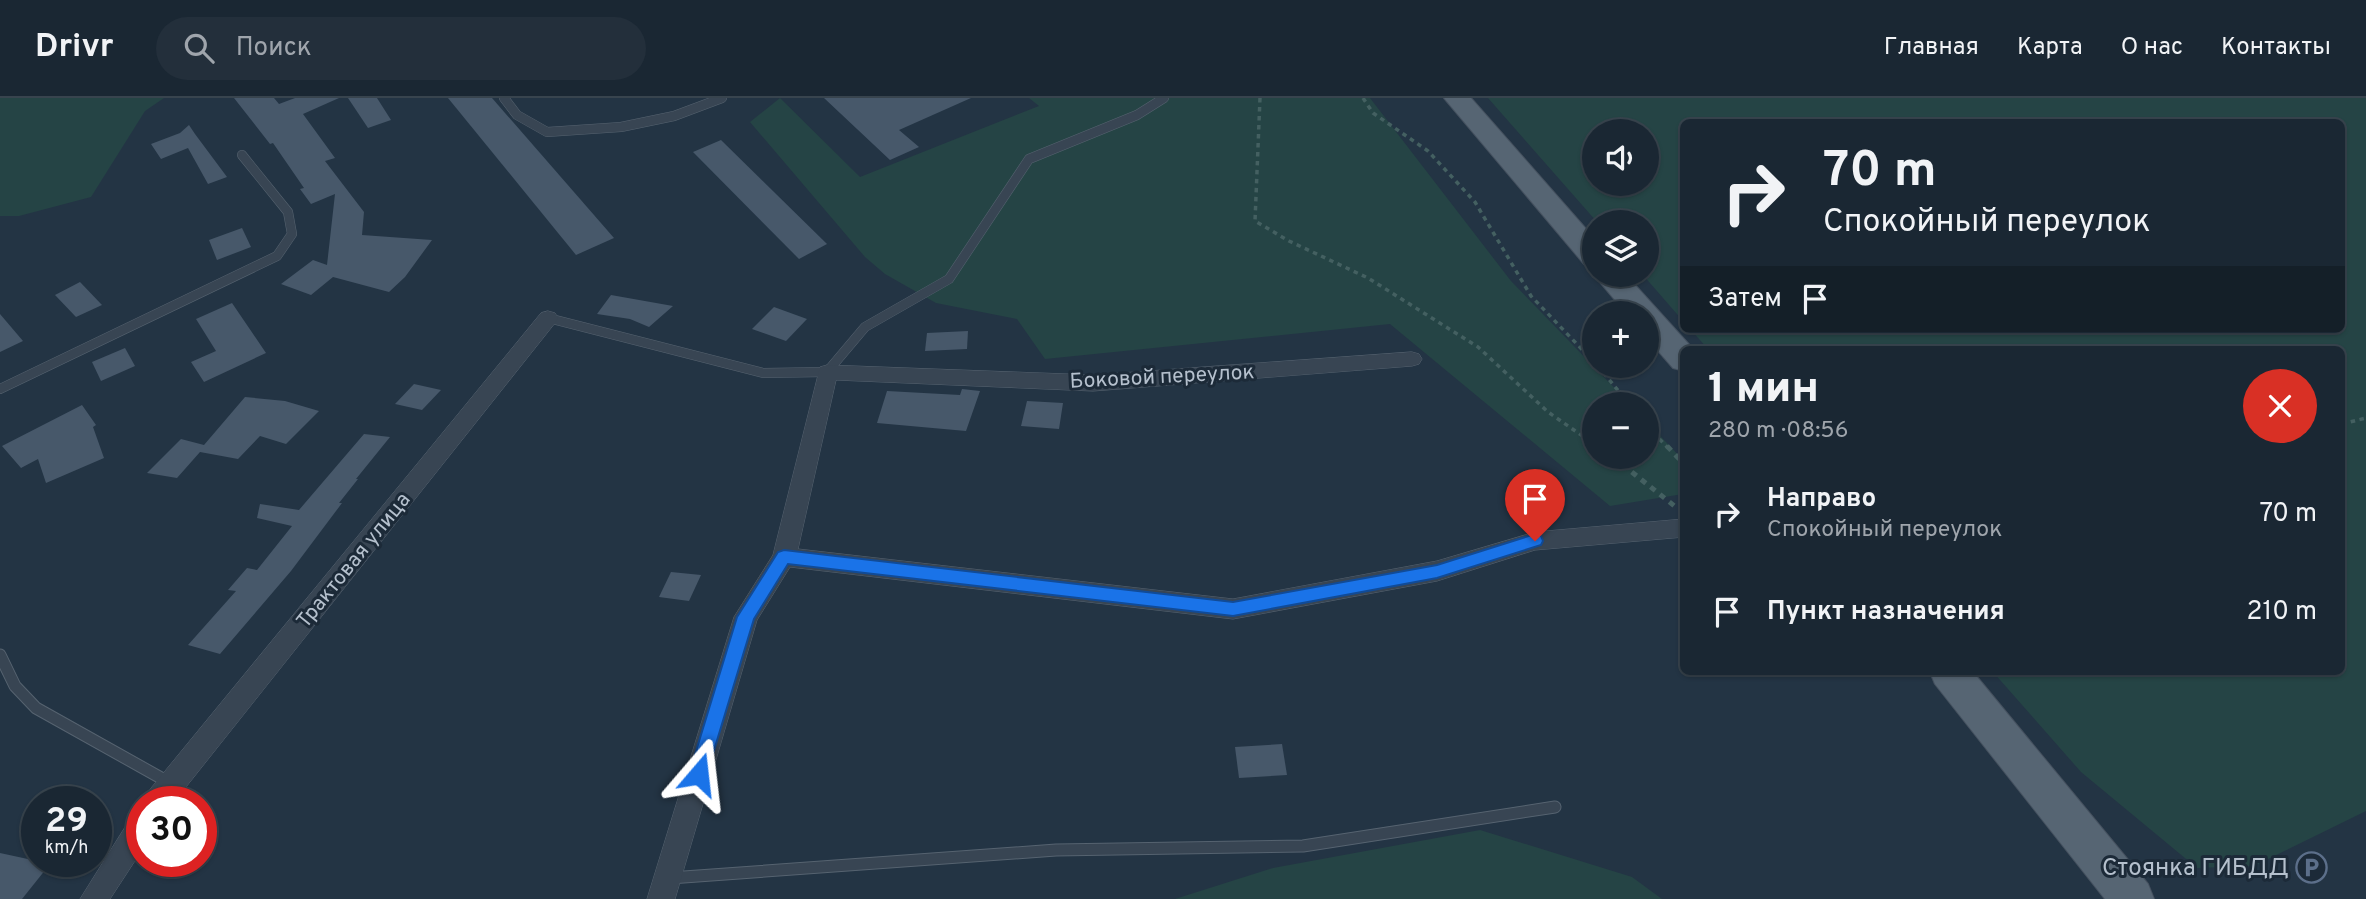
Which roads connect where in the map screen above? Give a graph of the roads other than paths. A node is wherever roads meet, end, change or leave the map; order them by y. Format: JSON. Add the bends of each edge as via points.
{"nodes":[{"id":1,"x":504,"y":98,"type":"edge"},
{"id":2,"x":722,"y":98,"type":"edge"},
{"id":3,"x":1164,"y":98,"type":"edge"},
{"id":4,"x":1457,"y":98,"type":"edge"},
{"id":5,"x":242,"y":155,"type":"dead end"},
{"id":6,"x":1582,"y":243,"type":"edge"},
{"id":7,"x":1620,"y":287,"type":"edge"},
{"id":8,"x":1632,"y":301,"type":"edge"},
{"id":9,"x":548,"y":318,"type":"joint"},
{"id":10,"x":1659,"y":332,"type":"edge"},
{"id":11,"x":1680,"y":355,"type":"edge"},
{"id":12,"x":1412,"y":359,"type":"dead end"},
{"id":13,"x":827,"y":372,"type":"junction"},
{"id":14,"x":0,"y":389,"type":"edge"},
{"id":15,"x":1680,"y":528,"type":"edge"},
{"id":16,"x":784,"y":556,"type":"junction"},
{"id":17,"x":0,"y":655,"type":"edge"},
{"id":18,"x":1951,"y":675,"type":"edge"},
{"id":19,"x":155,"y":786,"type":"edge"},
{"id":20,"x":169,"y":786,"type":"edge"},
{"id":21,"x":1555,"y":807,"type":"dead end"},
{"id":22,"x":126,"y":850,"type":"edge"},
{"id":23,"x":664,"y":888,"type":"edge"},
{"id":24,"x":94,"y":899,"type":"edge"},
{"id":25,"x":2132,"y":899,"type":"edge"}],
"edges":[{"from":1,"to":2,"type":"lane","via":[[517,115],[547,132],[621,127],[674,116]]},
{"from":3,"to":13,"type":"lane","via":[[1137,116],[1029,159],[949,279],[864,327]]},
{"from":4,"to":6,"type":"main road"},
{"from":5,"to":14,"type":"lane","via":[[288,212],[292,234],[277,256]]},
{"from":7,"to":8,"type":"main road"},
{"from":9,"to":13,"type":"lane","via":[[763,373]]},
{"from":9,"to":20,"type":"street","name":"Трактовая улица"},
{"from":10,"to":11,"type":"main road"},
{"from":12,"to":13,"type":"street","name":"Боковой переулок","via":[[1093,383]]},
{"from":13,"to":16,"type":"street"},
{"from":15,"to":16,"type":"street","via":[[1535,541],[1437,571],[1233,609]]},
{"from":16,"to":23,"type":"street","via":[[746,617]]},
{"from":17,"to":19,"type":"lane","via":[[16,685],[36,708]]},
{"from":18,"to":25,"type":"main road"},
{"from":21,"to":23,"type":"lane","via":[[1303,846],[1056,850]]},
{"from":22,"to":24,"type":"street"}]}
